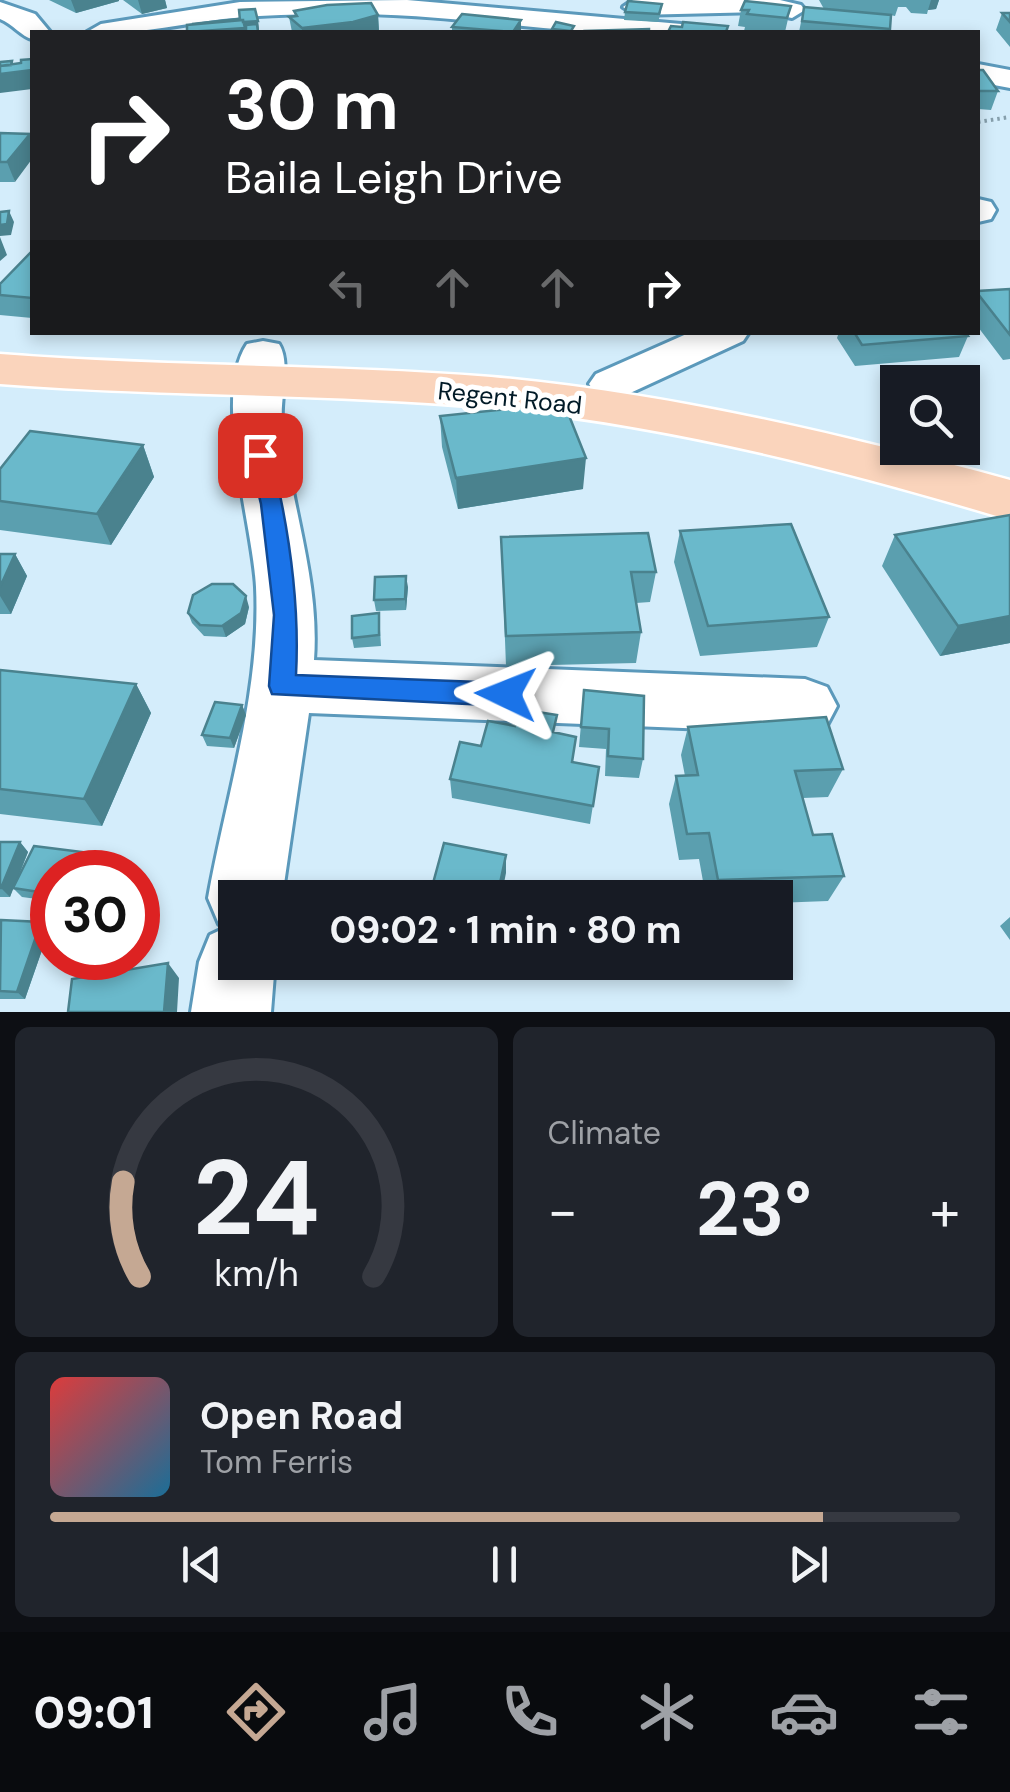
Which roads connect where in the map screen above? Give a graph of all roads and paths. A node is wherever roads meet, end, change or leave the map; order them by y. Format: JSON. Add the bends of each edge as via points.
{"nodes":[{"id":1,"x":559,"y":0,"type":"edge"},
{"id":2,"x":0,"y":10,"type":"edge"},
{"id":3,"x":440,"y":10,"type":"junction"},
{"id":4,"x":792,"y":10,"type":"edge"},
{"id":5,"x":509,"y":12,"type":"junction"},
{"id":6,"x":113,"y":30,"type":"edge"},
{"id":7,"x":415,"y":30,"type":"edge"},
{"id":8,"x":664,"y":30,"type":"edge"},
{"id":9,"x":29,"y":42,"type":"edge"},
{"id":10,"x":980,"y":73,"type":"edge"},
{"id":11,"x":1010,"y":79,"type":"edge"},
{"id":12,"x":1010,"y":116,"type":"edge"},
{"id":13,"x":980,"y":122,"type":"edge"},
{"id":14,"x":704,"y":338,"type":"edge"},
{"id":15,"x":0,"y":341,"type":"edge"},
{"id":16,"x":260,"y":368,"type":"junction"},
{"id":17,"x":0,"y":370,"type":"edge"},
{"id":18,"x":612,"y":384,"type":"junction"},
{"id":19,"x":880,"y":434,"type":"edge"},
{"id":20,"x":980,"y":459,"type":"edge"},
{"id":21,"x":1010,"y":466,"type":"edge"},
{"id":22,"x":1010,"y":500,"type":"edge"},
{"id":23,"x":282,"y":686,"type":"junction"},
{"id":24,"x":805,"y":706,"type":"dead end"},
{"id":25,"x":249,"y":880,"type":"edge"},
{"id":26,"x":235,"y":980,"type":"edge"},
{"id":27,"x":231,"y":1012,"type":"edge"}],
"edges":[{"from":1,"to":5,"type":"street"},
{"from":2,"to":9,"type":"street","via":[[26,20]]},
{"from":3,"to":5,"type":"street"},
{"from":3,"to":6,"type":"street","via":[[255,8]]},
{"from":3,"to":7,"type":"street"},
{"from":4,"to":5,"type":"street","via":[[731,4]]},
{"from":5,"to":8,"type":"street"},
{"from":10,"to":11,"type":"street"},
{"from":12,"to":13,"type":"path"},
{"from":14,"to":18,"type":"street"},
{"from":15,"to":16,"type":"main road","name":"Regent Road"},
{"from":16,"to":17,"type":"main road","name":"Regent Road","via":[[88,377]]},
{"from":16,"to":18,"type":"main road","name":"Regent Road","via":[[394,359]]},
{"from":16,"to":22,"type":"main road","name":"Regent Road","via":[[494,393],[756,432]]},
{"from":16,"to":23,"type":"street","via":[[260,455],[286,615]]},
{"from":18,"to":19,"type":"main road","name":"Regent Road","via":[[772,408]]},
{"from":20,"to":21,"type":"main road"},
{"from":23,"to":24,"type":"street"},
{"from":23,"to":25,"type":"street"},
{"from":26,"to":27,"type":"street"}]}
